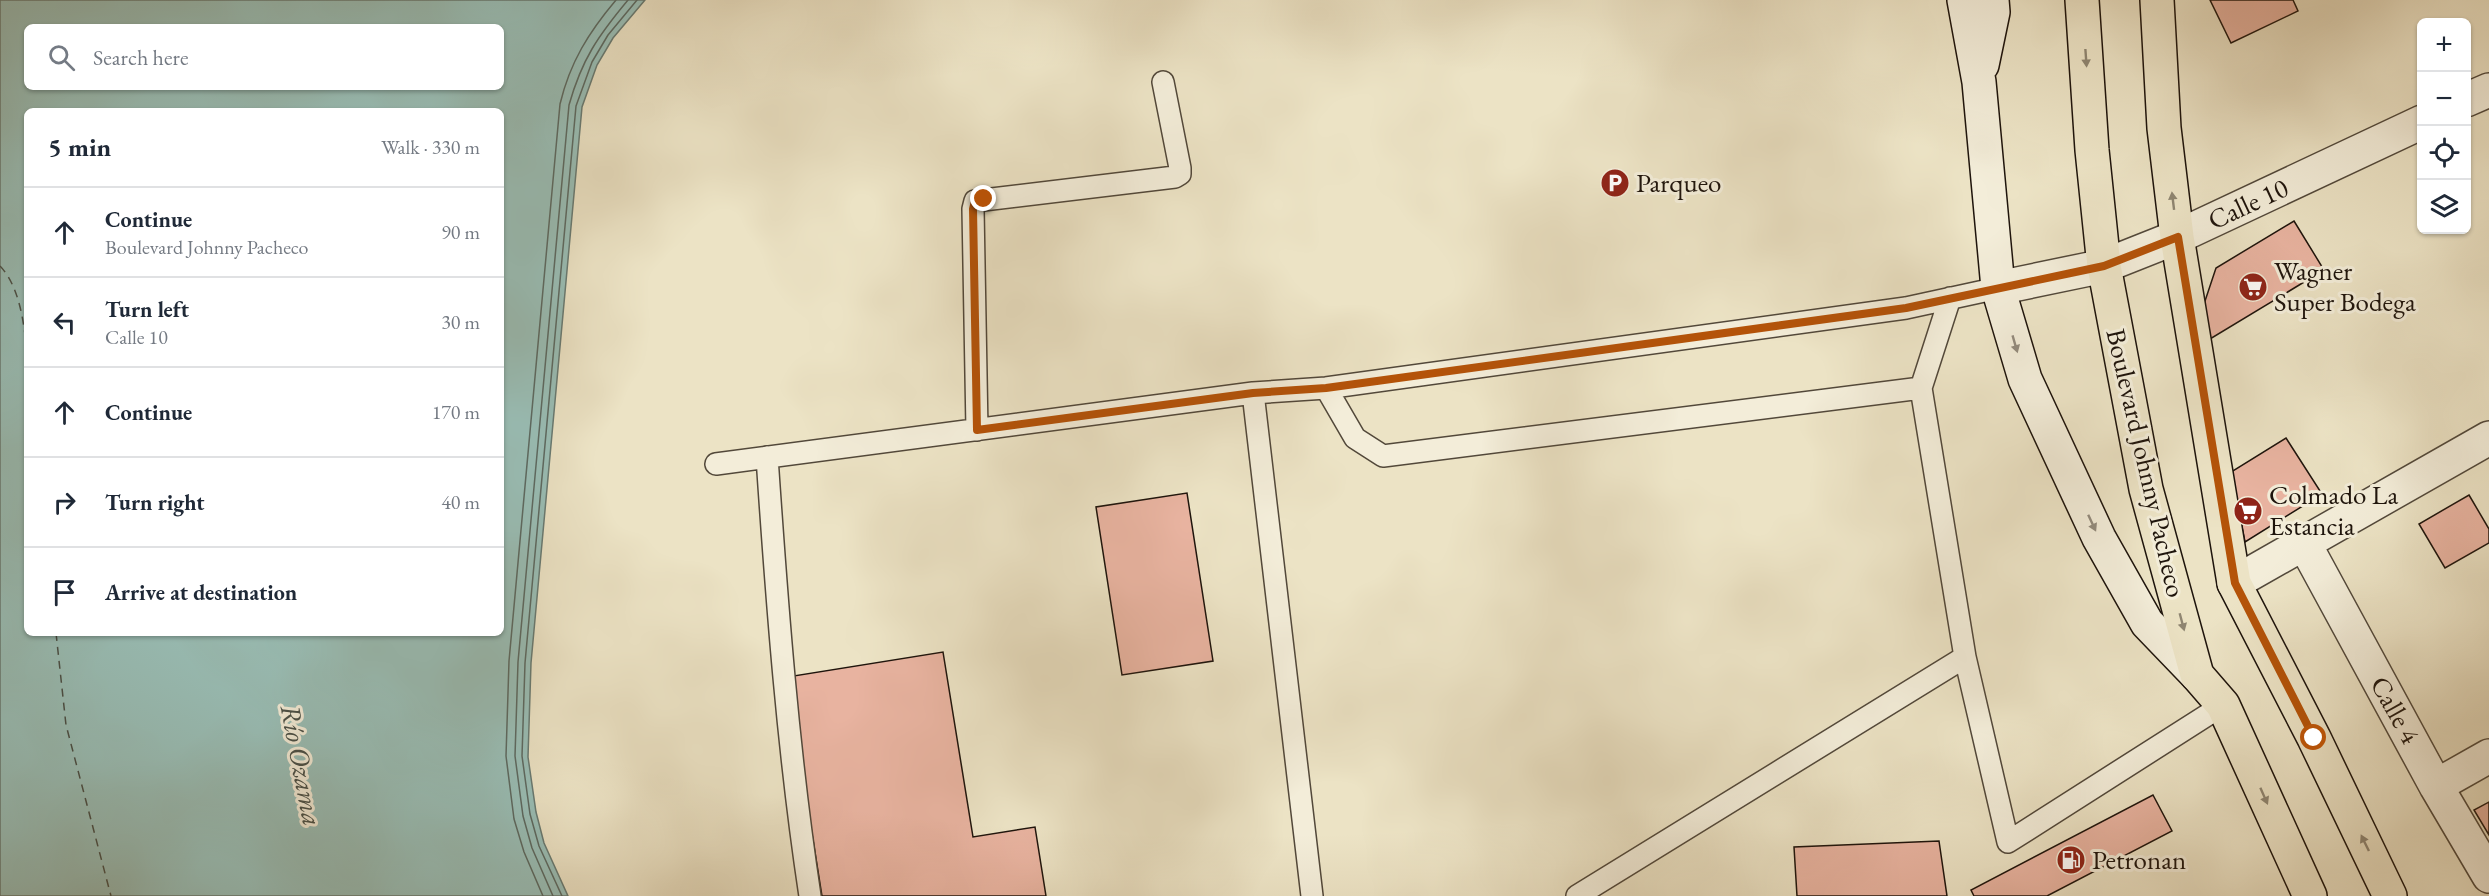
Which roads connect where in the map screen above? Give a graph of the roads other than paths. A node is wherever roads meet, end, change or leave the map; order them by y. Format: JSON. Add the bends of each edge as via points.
{"nodes":[{"id":1,"x":1964,"y":0,"type":"edge"},
{"id":2,"x":1992,"y":0,"type":"edge"},
{"id":3,"x":2082,"y":0,"type":"edge"},
{"id":4,"x":2157,"y":0,"type":"edge"},
{"id":5,"x":1163,"y":82,"type":"dead end"},
{"id":6,"x":1979,"y":82,"type":"junction"},
{"id":7,"x":2489,"y":90,"type":"edge"},
{"id":8,"x":2471,"y":98,"type":"edge"},
{"id":9,"x":2417,"y":124,"type":"edge"},
{"id":10,"x":2178,"y":237,"type":"junction"},
{"id":11,"x":2104,"y":266,"type":"junction"},
{"id":12,"x":1998,"y":288,"type":"junction"},
{"id":13,"x":1950,"y":298,"type":"junction"},
{"id":14,"x":1326,"y":388,"type":"junction"},
{"id":15,"x":1921,"y":388,"type":"junction"},
{"id":16,"x":1253,"y":393,"type":"junction"},
{"id":17,"x":977,"y":430,"type":"junction"},
{"id":18,"x":2489,"y":438,"type":"edge"},
{"id":19,"x":767,"y":457,"type":"junction"},
{"id":20,"x":716,"y":464,"type":"dead end"},
{"id":21,"x":2304,"y":543,"type":"junction"},
{"id":22,"x":2235,"y":583,"type":"junction"},
{"id":23,"x":1965,"y":657,"type":"junction"},
{"id":24,"x":2197,"y":675,"type":"junction"},
{"id":25,"x":2223,"y":705,"type":"junction"},
{"id":26,"x":2489,"y":756,"type":"edge"},
{"id":27,"x":2436,"y":786,"type":"junction"},
{"id":28,"x":2489,"y":876,"type":"edge"},
{"id":29,"x":810,"y":896,"type":"edge"},
{"id":30,"x":1311,"y":896,"type":"edge"},
{"id":31,"x":1577,"y":896,"type":"edge"},
{"id":32,"x":2310,"y":896,"type":"edge"},
{"id":33,"x":2390,"y":896,"type":"edge"}],
"edges":[{"from":1,"to":6,"type":"street"},
{"from":2,"to":6,"type":"street"},
{"from":3,"to":11,"type":"main road","name":"Boulevard Johnny Pacheco","one_way":true},
{"from":10,"to":4,"type":"main road","one_way":true,"via":[[2164,128]]},
{"from":5,"to":17,"type":"lane","via":[[1180,174],[975,201]]},
{"from":6,"to":12,"type":"street"},
{"from":7,"to":8,"type":"street"},
{"from":9,"to":10,"type":"street","name":"Calle 10"},
{"from":10,"to":11,"type":"street","name":"Calle 10"},
{"from":10,"to":22,"type":"main road"},
{"from":11,"to":12,"type":"street","name":"Calle 10"},
{"from":11,"to":24,"type":"main road","name":"Boulevard Johnny Pacheco","one_way":true,"via":[[2146,489]]},
{"from":12,"to":13,"type":"lane"},
{"from":12,"to":24,"type":"street","one_way":true,"via":[[2025,379],[2099,538],[2147,623]]},
{"from":13,"to":14,"type":"lane","via":[[1906,308]]},
{"from":13,"to":15,"type":"lane"},
{"from":14,"to":15,"type":"lane","via":[[1355,438],[1383,456]]},
{"from":14,"to":16,"type":"lane"},
{"from":15,"to":23,"type":"lane"},
{"from":16,"to":17,"type":"lane"},
{"from":16,"to":30,"type":"lane"},
{"from":17,"to":19,"type":"lane"},
{"from":18,"to":21,"type":"street"},
{"from":19,"to":20,"type":"lane"},
{"from":19,"to":29,"type":"lane","via":[[779,634]]},
{"from":21,"to":22,"type":"street"},
{"from":21,"to":27,"type":"street","name":"Calle 4"},
{"from":33,"to":22,"type":"main road","one_way":true},
{"from":23,"to":25,"type":"lane","via":[[2008,842]]},
{"from":23,"to":31,"type":"lane"},
{"from":24,"to":25,"type":"main road","name":"Boulevard Johnny Pacheco"},
{"from":25,"to":32,"type":"main road","name":"Boulevard Johnny Pacheco","one_way":true},
{"from":26,"to":27,"type":"street"},
{"from":27,"to":28,"type":"street","name":"Calle 4"}]}
